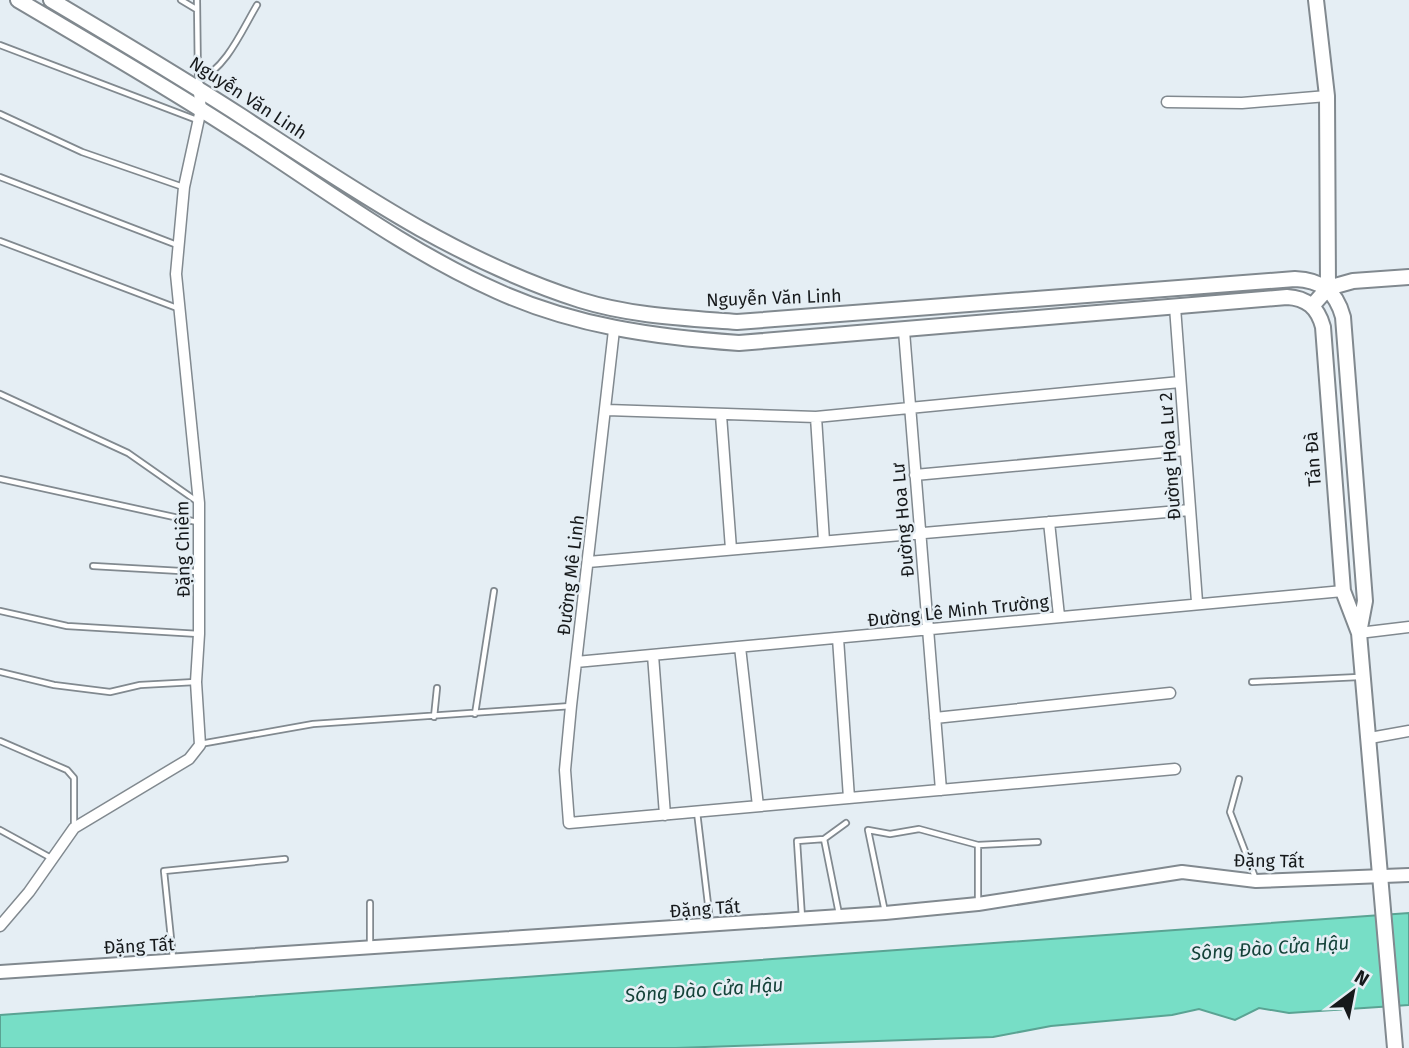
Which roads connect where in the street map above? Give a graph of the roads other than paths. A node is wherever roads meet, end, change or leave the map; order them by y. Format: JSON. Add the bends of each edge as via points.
{"nodes":[{"id":1,"x":18,"y":0,"type":"edge"},
{"id":2,"x":51,"y":0,"type":"edge"},
{"id":3,"x":181,"y":0,"type":"edge"},
{"id":4,"x":197,"y":0,"type":"edge"},
{"id":5,"x":1316,"y":0,"type":"edge"},
{"id":6,"x":257,"y":5,"type":"dead end"},
{"id":7,"x":196,"y":9,"type":"junction"},
{"id":8,"x":0,"y":45,"type":"edge"},
{"id":9,"x":198,"y":85,"type":"junction"},
{"id":10,"x":1327,"y":96,"type":"junction"},
{"id":11,"x":1167,"y":102,"type":"dead end"},
{"id":12,"x":0,"y":114,"type":"edge"},
{"id":13,"x":199,"y":114,"type":"junction"},
{"id":14,"x":0,"y":177,"type":"edge"},
{"id":15,"x":184,"y":187,"type":"junction"},
{"id":16,"x":0,"y":241,"type":"edge"},
{"id":17,"x":177,"y":244,"type":"junction"},
{"id":18,"x":505,"y":273,"type":"junction"},
{"id":19,"x":1409,"y":277,"type":"edge"},
{"id":20,"x":1328,"y":288,"type":"junction"},
{"id":21,"x":499,"y":292,"type":"junction"},
{"id":22,"x":1312,"y":306,"type":"junction"},
{"id":23,"x":1175,"y":307,"type":"junction"},
{"id":24,"x":181,"y":309,"type":"junction"},
{"id":25,"x":853,"y":314,"type":"junction"},
{"id":26,"x":614,"y":330,"type":"junction"},
{"id":27,"x":904,"y":331,"type":"junction"},
{"id":28,"x":855,"y":335,"type":"junction"},
{"id":29,"x":1180,"y":382,"type":"junction"},
{"id":30,"x":0,"y":394,"type":"edge"},
{"id":31,"x":910,"y":408,"type":"junction"},
{"id":32,"x":607,"y":410,"type":"junction"},
{"id":33,"x":721,"y":415,"type":"junction"},
{"id":34,"x":816,"y":416,"type":"junction"},
{"id":35,"x":1185,"y":450,"type":"junction"},
{"id":36,"x":915,"y":475,"type":"junction"},
{"id":37,"x":0,"y":479,"type":"edge"},
{"id":38,"x":198,"y":503,"type":"junction"},
{"id":39,"x":1190,"y":510,"type":"junction"},
{"id":40,"x":197,"y":522,"type":"junction"},
{"id":41,"x":1049,"y":522,"type":"junction"},
{"id":42,"x":920,"y":533,"type":"junction"},
{"id":43,"x":824,"y":541,"type":"junction"},
{"id":44,"x":731,"y":549,"type":"junction"},
{"id":45,"x":589,"y":562,"type":"junction"},
{"id":46,"x":93,"y":566,"type":"dead end"},
{"id":47,"x":199,"y":572,"type":"junction"},
{"id":48,"x":494,"y":591,"type":"dead end"},
{"id":49,"x":1343,"y":591,"type":"junction"},
{"id":50,"x":1197,"y":603,"type":"junction"},
{"id":51,"x":0,"y":611,"type":"edge"},
{"id":52,"x":1059,"y":616,"type":"junction"},
{"id":53,"x":1409,"y":627,"type":"edge"},
{"id":54,"x":928,"y":630,"type":"junction"},
{"id":55,"x":1359,"y":633,"type":"junction"},
{"id":56,"x":200,"y":634,"type":"junction"},
{"id":57,"x":838,"y":638,"type":"junction"},
{"id":58,"x":740,"y":647,"type":"junction"},
{"id":59,"x":653,"y":655,"type":"junction"},
{"id":60,"x":576,"y":662,"type":"junction"},
{"id":61,"x":0,"y":672,"type":"edge"},
{"id":62,"x":1364,"y":676,"type":"junction"},
{"id":63,"x":196,"y":682,"type":"junction"},
{"id":64,"x":1252,"y":682,"type":"dead end"},
{"id":65,"x":437,"y":688,"type":"dead end"},
{"id":66,"x":1170,"y":693,"type":"dead end"},
{"id":67,"x":571,"y":706,"type":"junction"},
{"id":68,"x":475,"y":715,"type":"junction"},
{"id":69,"x":434,"y":717,"type":"junction"},
{"id":70,"x":935,"y":718,"type":"junction"},
{"id":71,"x":1409,"y":731,"type":"edge"},
{"id":72,"x":1370,"y":738,"type":"junction"},
{"id":73,"x":0,"y":741,"type":"edge"},
{"id":74,"x":200,"y":745,"type":"junction"},
{"id":75,"x":1175,"y":769,"type":"dead end"},
{"id":76,"x":1239,"y":779,"type":"dead end"},
{"id":77,"x":941,"y":790,"type":"junction"},
{"id":78,"x":849,"y":798,"type":"junction"},
{"id":79,"x":758,"y":806,"type":"junction"},
{"id":80,"x":697,"y":812,"type":"junction"},
{"id":81,"x":664,"y":815,"type":"junction"},
{"id":82,"x":846,"y":824,"type":"dead end"},
{"id":83,"x":74,"y":828,"type":"junction"},
{"id":84,"x":0,"y":830,"type":"edge"},
{"id":85,"x":824,"y":839,"type":"junction"},
{"id":86,"x":1038,"y":842,"type":"dead end"},
{"id":87,"x":978,"y":845,"type":"junction"},
{"id":88,"x":52,"y":859,"type":"junction"},
{"id":89,"x":285,"y":859,"type":"dead end"},
{"id":90,"x":1409,"y":875,"type":"edge"},
{"id":91,"x":1380,"y":877,"type":"junction"},
{"id":92,"x":1256,"y":881,"type":"junction"},
{"id":93,"x":370,"y":903,"type":"dead end"},
{"id":94,"x":978,"y":904,"type":"junction"},
{"id":95,"x":885,"y":913,"type":"junction"},
{"id":96,"x":839,"y":916,"type":"junction"},
{"id":97,"x":802,"y":920,"type":"junction"},
{"id":98,"x":0,"y":926,"type":"edge"},
{"id":99,"x":711,"y":926,"type":"junction"},
{"id":100,"x":370,"y":949,"type":"junction"},
{"id":101,"x":173,"y":962,"type":"junction"},
{"id":102,"x":0,"y":972,"type":"edge"},
{"id":103,"x":1395,"y":1048,"type":"edge"}],
"edges":[{"from":1,"to":13,"type":"main road","name":"Nguyễn Văn Linh"},
{"from":2,"to":9,"type":"main road","name":"Nguyễn Văn Linh"},
{"from":3,"to":7,"type":"lane"},
{"from":4,"to":7,"type":"lane"},
{"from":5,"to":10,"type":"main road","name":"Tản Đà"},
{"from":6,"to":9,"type":"lane","via":[[222,64]]},
{"from":7,"to":9,"type":"lane"},
{"from":8,"to":13,"type":"lane"},
{"from":9,"to":13,"type":"street","name":"Đặng Chiêm"},
{"from":9,"to":18,"type":"main road","name":"Nguyễn Văn Linh","via":[[395,215]]},
{"from":10,"to":11,"type":"street","via":[[1242,103]]},
{"from":10,"to":20,"type":"main road","name":"Tản Đà"},
{"from":12,"to":15,"type":"lane","via":[[82,152]]},
{"from":13,"to":15,"type":"street","name":"Đặng Chiêm"},
{"from":13,"to":21,"type":"main road","name":"Nguyễn Văn Linh","via":[[434,259]]},
{"from":14,"to":17,"type":"lane"},
{"from":15,"to":17,"type":"street","name":"Đặng Chiêm"},
{"from":16,"to":24,"type":"lane"},
{"from":17,"to":24,"type":"street","name":"Đặng Chiêm"},
{"from":18,"to":21,"type":"main road"},
{"from":18,"to":25,"type":"main road","name":"Nguyễn Văn Linh","via":[[583,301],[660,317],[737,322]]},
{"from":19,"to":20,"type":"main road","name":"Nguyễn Văn Linh","via":[[1353,281]]},
{"from":20,"to":22,"type":"main road"},
{"from":20,"to":25,"type":"main road","name":"Nguyễn Văn Linh","via":[[1295,279]]},
{"from":20,"to":55,"type":"main road","name":"Tản Đà","via":[[1343,317],[1366,601]]},
{"from":21,"to":26,"type":"main road","name":"Nguyễn Văn Linh"},
{"from":22,"to":23,"type":"main road","name":"Nguyễn Văn Linh","via":[[1287,297]]},
{"from":22,"to":49,"type":"main road","name":"Tản Đà","via":[[1323,327]]},
{"from":23,"to":27,"type":"main road","name":"Nguyễn Văn Linh"},
{"from":23,"to":29,"type":"street","name":"Đường Hoa Lư 2"},
{"from":24,"to":38,"type":"street","name":"Đặng Chiêm"},
{"from":25,"to":28,"type":"main road"},
{"from":26,"to":28,"type":"main road","name":"Nguyễn Văn Linh","via":[[738,343]]},
{"from":26,"to":32,"type":"street","name":"Đường Mê Linh"},
{"from":27,"to":28,"type":"main road","name":"Nguyễn Văn Linh"},
{"from":27,"to":31,"type":"street","name":"Đường Hoa Lư"},
{"from":29,"to":31,"type":"street"},
{"from":29,"to":35,"type":"street","name":"Đường Hoa Lư 2"},
{"from":30,"to":38,"type":"lane","via":[[128,453]]},
{"from":31,"to":34,"type":"street"},
{"from":31,"to":36,"type":"street","name":"Đường Hoa Lư"},
{"from":32,"to":33,"type":"street"},
{"from":32,"to":45,"type":"street","name":"Đường Mê Linh"},
{"from":33,"to":34,"type":"street"},
{"from":33,"to":44,"type":"street"},
{"from":34,"to":43,"type":"street"},
{"from":35,"to":36,"type":"street"},
{"from":35,"to":39,"type":"street","name":"Đường Hoa Lư 2"},
{"from":36,"to":42,"type":"street","name":"Đường Hoa Lư"},
{"from":37,"to":40,"type":"lane"},
{"from":38,"to":40,"type":"street","name":"Đặng Chiêm"},
{"from":39,"to":41,"type":"street"},
{"from":39,"to":50,"type":"street","name":"Đường Hoa Lư 2"},
{"from":40,"to":47,"type":"street","name":"Đặng Chiêm"},
{"from":41,"to":42,"type":"street"},
{"from":41,"to":52,"type":"street"},
{"from":42,"to":43,"type":"street"},
{"from":42,"to":54,"type":"street","name":"Đường Hoa Lư"},
{"from":43,"to":44,"type":"street"},
{"from":44,"to":45,"type":"street"},
{"from":45,"to":60,"type":"street","name":"Đường Mê Linh"},
{"from":46,"to":47,"type":"lane"},
{"from":47,"to":56,"type":"street","name":"Đặng Chiêm"},
{"from":48,"to":68,"type":"lane"},
{"from":49,"to":50,"type":"street","name":"Đường Lê Minh Trường"},
{"from":49,"to":55,"type":"main road","name":"Tản Đà"},
{"from":50,"to":52,"type":"street","name":"Đường Lê Minh Trường"},
{"from":51,"to":56,"type":"lane","via":[[66,626]]},
{"from":52,"to":54,"type":"street","name":"Đường Lê Minh Trường"},
{"from":53,"to":55,"type":"street"},
{"from":54,"to":57,"type":"street","name":"Đường Lê Minh Trường"},
{"from":54,"to":70,"type":"street","name":"Đường Hoa Lư"},
{"from":55,"to":62,"type":"main road","name":"Tản Đà"},
{"from":56,"to":63,"type":"street","name":"Đặng Chiêm"},
{"from":57,"to":58,"type":"street","name":"Đường Lê Minh Trường"},
{"from":57,"to":78,"type":"street"},
{"from":58,"to":59,"type":"street","name":"Đường Lê Minh Trường"},
{"from":58,"to":79,"type":"street"},
{"from":59,"to":60,"type":"street","name":"Đường Lê Minh Trường"},
{"from":59,"to":81,"type":"street"},
{"from":60,"to":67,"type":"street","name":"Đường Mê Linh"},
{"from":61,"to":63,"type":"lane","via":[[110,692],[139,685]]},
{"from":62,"to":64,"type":"lane"},
{"from":62,"to":72,"type":"main road","name":"Tản Đà"},
{"from":63,"to":74,"type":"street","name":"Đặng Chiêm"},
{"from":65,"to":69,"type":"lane"},
{"from":66,"to":70,"type":"street"},
{"from":67,"to":68,"type":"lane"},
{"from":67,"to":81,"type":"street","name":"Đường Mê Linh","via":[[565,771],[569,823]]},
{"from":68,"to":69,"type":"lane"},
{"from":69,"to":74,"type":"lane","via":[[313,724]]},
{"from":70,"to":77,"type":"street","name":"Đường Hoa Lư"},
{"from":71,"to":72,"type":"street"},
{"from":72,"to":91,"type":"main road","name":"Tản Đà"},
{"from":73,"to":83,"type":"lane","via":[[67,770],[74,778]]},
{"from":74,"to":83,"type":"street","via":[[189,760]]},
{"from":75,"to":77,"type":"street"},
{"from":76,"to":92,"type":"lane","via":[[1230,813]]},
{"from":77,"to":78,"type":"street"},
{"from":78,"to":79,"type":"street"},
{"from":79,"to":80,"type":"street"},
{"from":80,"to":81,"type":"street"},
{"from":80,"to":99,"type":"lane"},
{"from":82,"to":85,"type":"lane"},
{"from":83,"to":88,"type":"street"},
{"from":84,"to":88,"type":"lane"},
{"from":85,"to":96,"type":"lane"},
{"from":85,"to":97,"type":"lane","via":[[797,841]]},
{"from":86,"to":87,"type":"lane"},
{"from":87,"to":94,"type":"lane"},
{"from":87,"to":95,"type":"lane","via":[[919,829],[890,834],[868,830]]},
{"from":88,"to":98,"type":"street"},
{"from":89,"to":101,"type":"lane","via":[[164,871]]},
{"from":90,"to":91,"type":"street","name":"Đặng Tất"},
{"from":91,"to":92,"type":"street","name":"Đặng Tất"},
{"from":91,"to":103,"type":"main road","name":"Tản Đà"},
{"from":92,"to":94,"type":"street","name":"Đặng Tất","via":[[1182,872]]},
{"from":93,"to":100,"type":"lane"},
{"from":94,"to":95,"type":"street","name":"Đặng Tất"},
{"from":95,"to":96,"type":"street","name":"Đặng Tất"},
{"from":96,"to":97,"type":"street","name":"Đặng Tất"},
{"from":97,"to":99,"type":"street","name":"Đặng Tất"},
{"from":99,"to":100,"type":"street","name":"Đặng Tất"},
{"from":100,"to":101,"type":"street","name":"Đặng Tất"},
{"from":101,"to":102,"type":"street","name":"Đặng Tất"}]}
